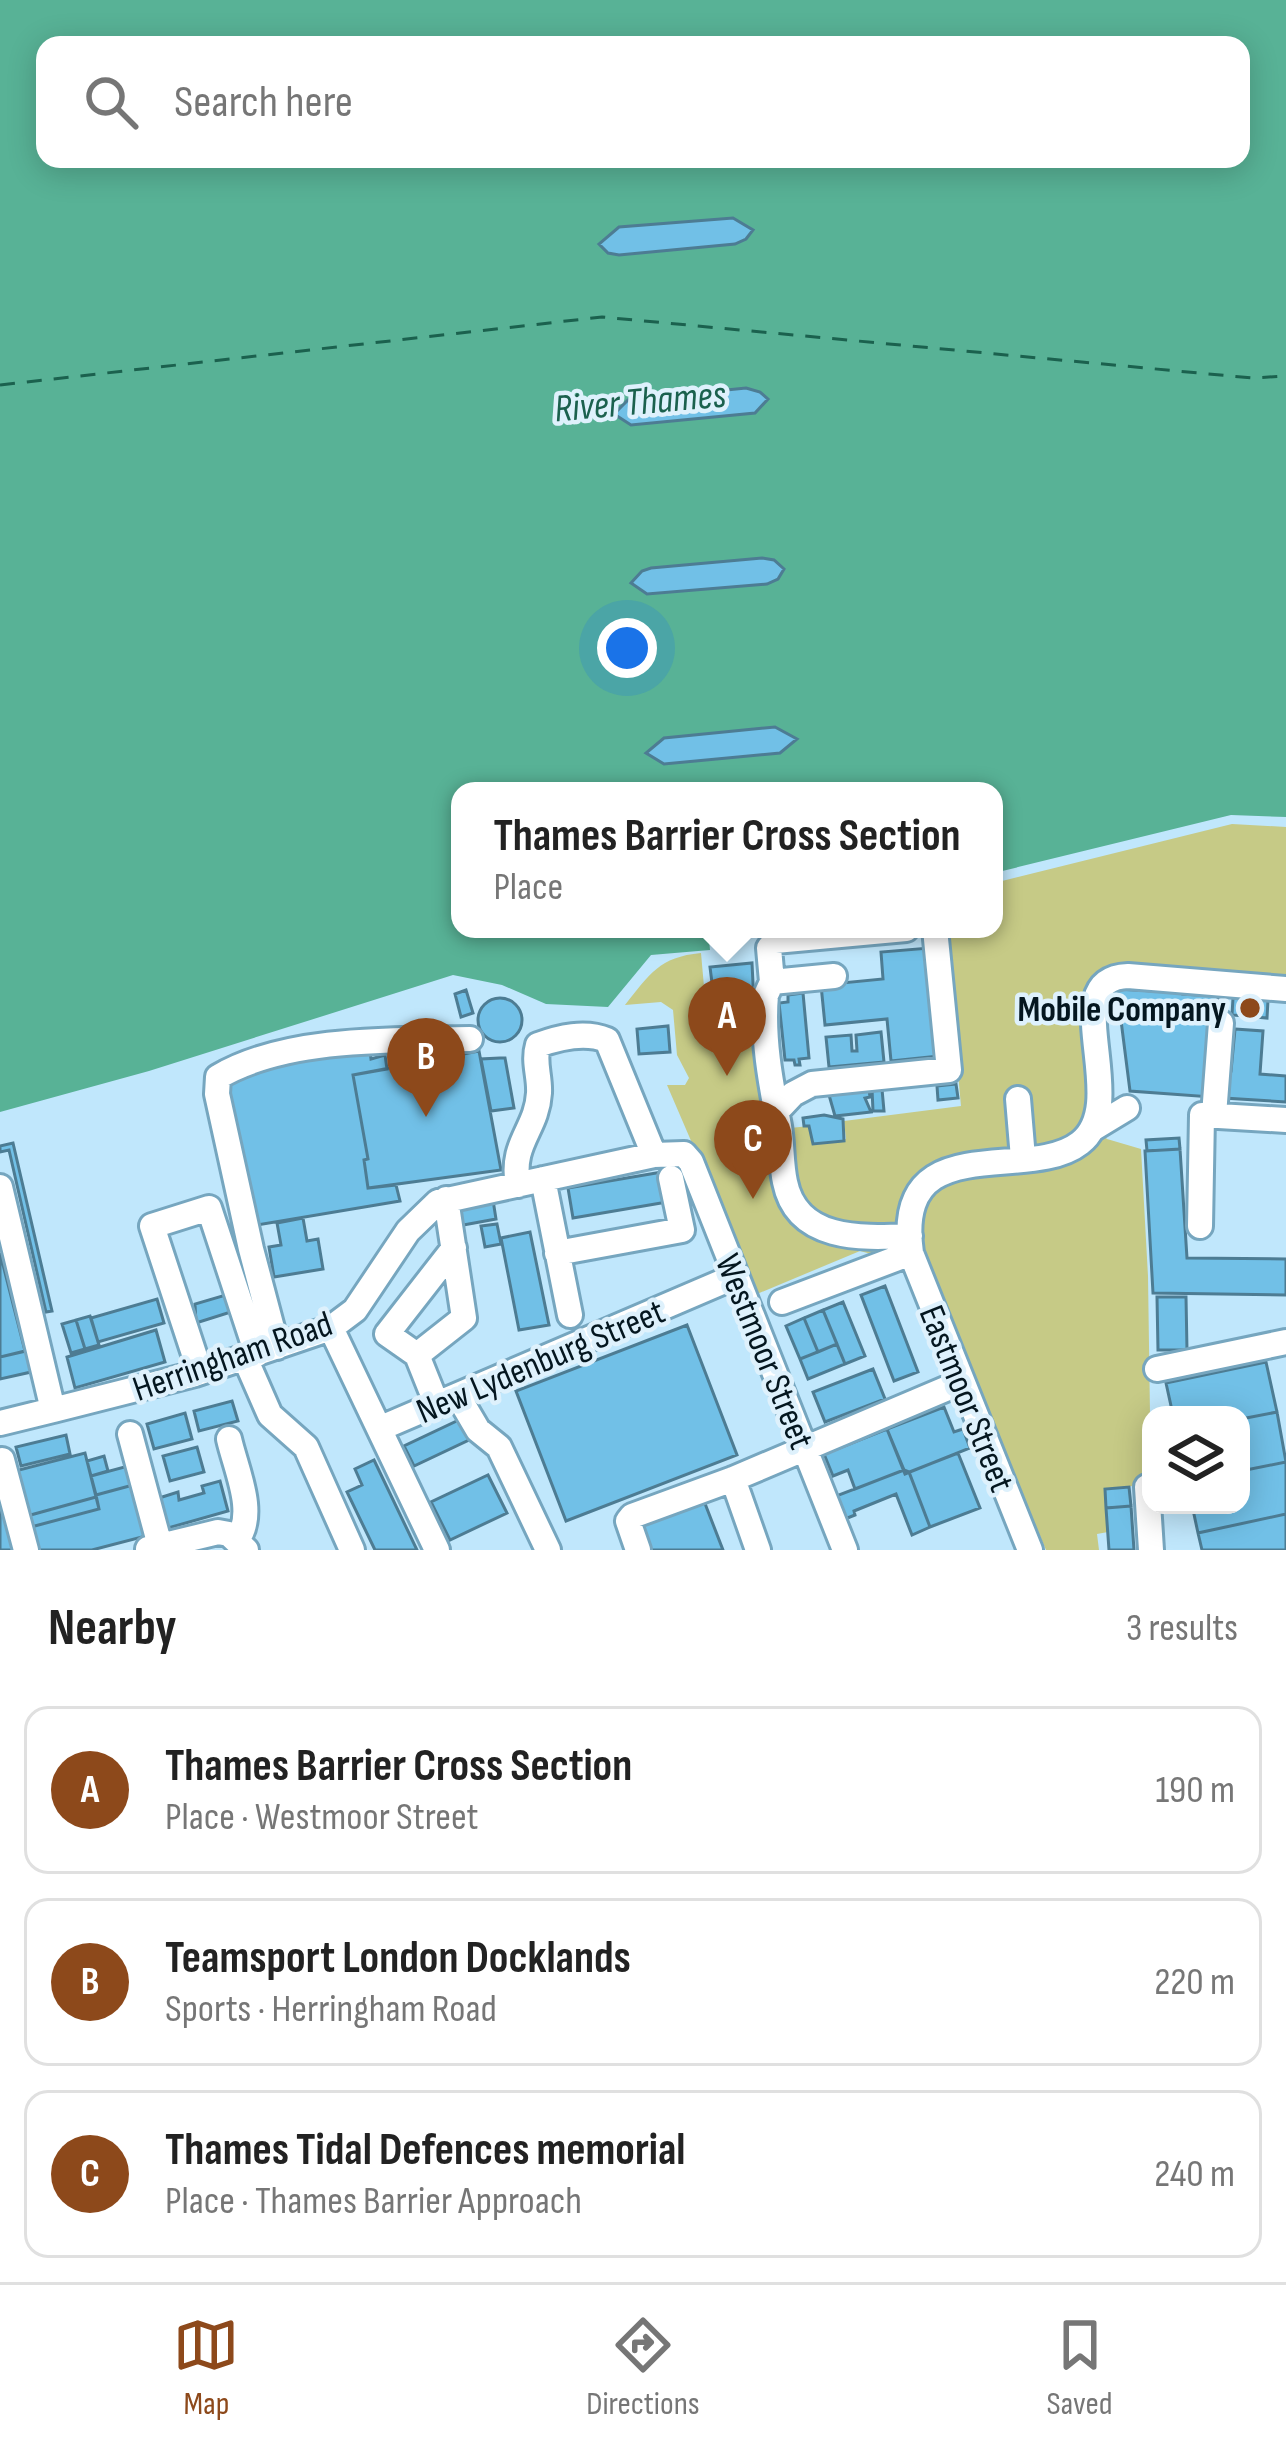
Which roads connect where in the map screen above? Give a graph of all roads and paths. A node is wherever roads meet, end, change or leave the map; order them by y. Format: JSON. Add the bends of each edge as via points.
{"nodes":[{"id":1,"x":808,"y":938,"type":"edge"},
{"id":2,"x":936,"y":938,"type":"edge"},
{"id":3,"x":834,"y":976,"type":"dead end"},
{"id":4,"x":772,"y":982,"type":"junction"},
{"id":5,"x":1286,"y":989,"type":"edge"},
{"id":6,"x":1221,"y":1023,"type":"dead end"},
{"id":7,"x":470,"y":1039,"type":"dead end"},
{"id":8,"x":1018,"y":1099,"type":"dead end"},
{"id":9,"x":1127,"y":1108,"type":"dead end"},
{"id":10,"x":1208,"y":1115,"type":"junction"},
{"id":11,"x":1286,"y":1120,"type":"edge"},
{"id":12,"x":778,"y":1121,"type":"junction"},
{"id":13,"x":1094,"y":1127,"type":"junction"},
{"id":14,"x":654,"y":1155,"type":"junction"},
{"id":15,"x":1024,"y":1157,"type":"junction"},
{"id":16,"x":671,"y":1178,"type":"dead end"},
{"id":17,"x":530,"y":1182,"type":"junction"},
{"id":18,"x":0,"y":1187,"type":"edge"},
{"id":19,"x":446,"y":1199,"type":"junction"},
{"id":20,"x":1200,"y":1226,"type":"dead end"},
{"id":21,"x":260,"y":1230,"type":"dead end"},
{"id":22,"x":910,"y":1245,"type":"junction"},
{"id":23,"x":454,"y":1248,"type":"junction"},
{"id":24,"x":557,"y":1253,"type":"junction"},
{"id":25,"x":736,"y":1276,"type":"junction"},
{"id":26,"x":263,"y":1297,"type":"junction"},
{"id":27,"x":782,"y":1303,"type":"dead end"},
{"id":28,"x":570,"y":1315,"type":"dead end"},
{"id":29,"x":331,"y":1328,"type":"junction"},
{"id":30,"x":1286,"y":1342,"type":"edge"},
{"id":31,"x":260,"y":1353,"type":"junction"},
{"id":32,"x":417,"y":1355,"type":"junction"},
{"id":33,"x":1157,"y":1369,"type":"dead end"},
{"id":34,"x":200,"y":1372,"type":"junction"},
{"id":35,"x":962,"y":1382,"type":"junction"},
{"id":36,"x":447,"y":1400,"type":"junction"},
{"id":37,"x":52,"y":1410,"type":"junction"},
{"id":38,"x":0,"y":1423,"type":"edge"},
{"id":39,"x":381,"y":1428,"type":"junction"},
{"id":40,"x":130,"y":1434,"type":"dead end"},
{"id":41,"x":229,"y":1439,"type":"dead end"},
{"id":42,"x":804,"y":1448,"type":"junction"},
{"id":43,"x":2,"y":1460,"type":"edge"},
{"id":44,"x":733,"y":1478,"type":"junction"},
{"id":45,"x":1149,"y":1514,"type":"edge"},
{"id":46,"x":241,"y":1545,"type":"edge"},
{"id":47,"x":152,"y":1548,"type":"edge"},
{"id":48,"x":26,"y":1550,"type":"edge"},
{"id":49,"x":352,"y":1550,"type":"edge"},
{"id":50,"x":436,"y":1550,"type":"edge"},
{"id":51,"x":548,"y":1550,"type":"edge"},
{"id":52,"x":638,"y":1550,"type":"edge"},
{"id":53,"x":758,"y":1550,"type":"edge"},
{"id":54,"x":845,"y":1550,"type":"edge"},
{"id":55,"x":1030,"y":1550,"type":"edge"},
{"id":56,"x":1151,"y":1550,"type":"edge"}],
"edges":[{"from":1,"to":4,"type":"street","via":[[769,948]]},
{"from":2,"to":12,"type":"street","via":[[949,1070],[812,1084],[793,1094]]},
{"from":3,"to":4,"type":"street"},
{"from":4,"to":12,"type":"street","via":[[764,1011]]},
{"from":5,"to":13,"type":"street","via":[[1128,976],[1105,982],[1094,1000],[1101,1095]]},
{"from":6,"to":10,"type":"street"},
{"from":7,"to":26,"type":"street","via":[[377,1040],[271,1056],[218,1077]]},
{"from":8,"to":15,"type":"street"},
{"from":9,"to":13,"type":"street"},
{"from":10,"to":11,"type":"street"},
{"from":10,"to":20,"type":"street"},
{"from":12,"to":22,"type":"street","via":[[790,1198],[810,1222]]},
{"from":13,"to":15,"type":"street","via":[[1074,1148]]},
{"from":14,"to":17,"type":"street"},
{"from":14,"to":17,"type":"street","via":[[607,1040],[547,1042],[535,1056],[539,1095],[514,1166]]},
{"from":14,"to":25,"type":"street","name":"Westmoor Street","via":[[684,1154],[691,1162]]},
{"from":15,"to":22,"type":"street","via":[[962,1165],[937,1177],[916,1203]]},
{"from":16,"to":24,"type":"street","via":[[682,1230]]},
{"from":17,"to":19,"type":"street"},
{"from":17,"to":24,"type":"street"},
{"from":18,"to":37,"type":"street"},
{"from":19,"to":23,"type":"street"},
{"from":19,"to":29,"type":"street","name":"Herringham Road","via":[[417,1219],[364,1299]]},
{"from":21,"to":26,"type":"street","via":[[270,1283]]},
{"from":22,"to":27,"type":"street"},
{"from":22,"to":35,"type":"street","name":"Eastmoor Street"},
{"from":23,"to":32,"type":"street","via":[[464,1318]]},
{"from":23,"to":32,"type":"street","via":[[387,1334]]},
{"from":24,"to":28,"type":"street"},
{"from":25,"to":36,"type":"street","name":"New Lydenburg Street"},
{"from":25,"to":42,"type":"street","name":"Westmoor Street"},
{"from":26,"to":31,"type":"street"},
{"from":29,"to":31,"type":"street","name":"Herringham Road"},
{"from":29,"to":39,"type":"street","name":"New Lydenburg Street"},
{"from":30,"to":33,"type":"street"},
{"from":31,"to":34,"type":"street","name":"Herringham Road"},
{"from":31,"to":34,"type":"street","via":[[209,1208],[152,1226]]},
{"from":31,"to":49,"type":"street","via":[[270,1415],[306,1447]]},
{"from":32,"to":36,"type":"street"},
{"from":34,"to":37,"type":"street","name":"Herringham Road"},
{"from":35,"to":42,"type":"street"},
{"from":35,"to":55,"type":"street","name":"Eastmoor Street"},
{"from":36,"to":39,"type":"street","name":"New Lydenburg Street"},
{"from":36,"to":51,"type":"street","via":[[499,1447]]},
{"from":37,"to":38,"type":"street","name":"Herringham Road"},
{"from":39,"to":50,"type":"street"},
{"from":40,"to":47,"type":"street"},
{"from":41,"to":46,"type":"street","via":[[247,1515]]},
{"from":42,"to":44,"type":"street"},
{"from":42,"to":54,"type":"street","name":"Westmoor Street"},
{"from":43,"to":48,"type":"street"},
{"from":44,"to":52,"type":"street","via":[[632,1516]]},
{"from":44,"to":53,"type":"street"},
{"from":45,"to":56,"type":"street"},
{"from":46,"to":47,"type":"street","via":[[208,1532]]}]}
